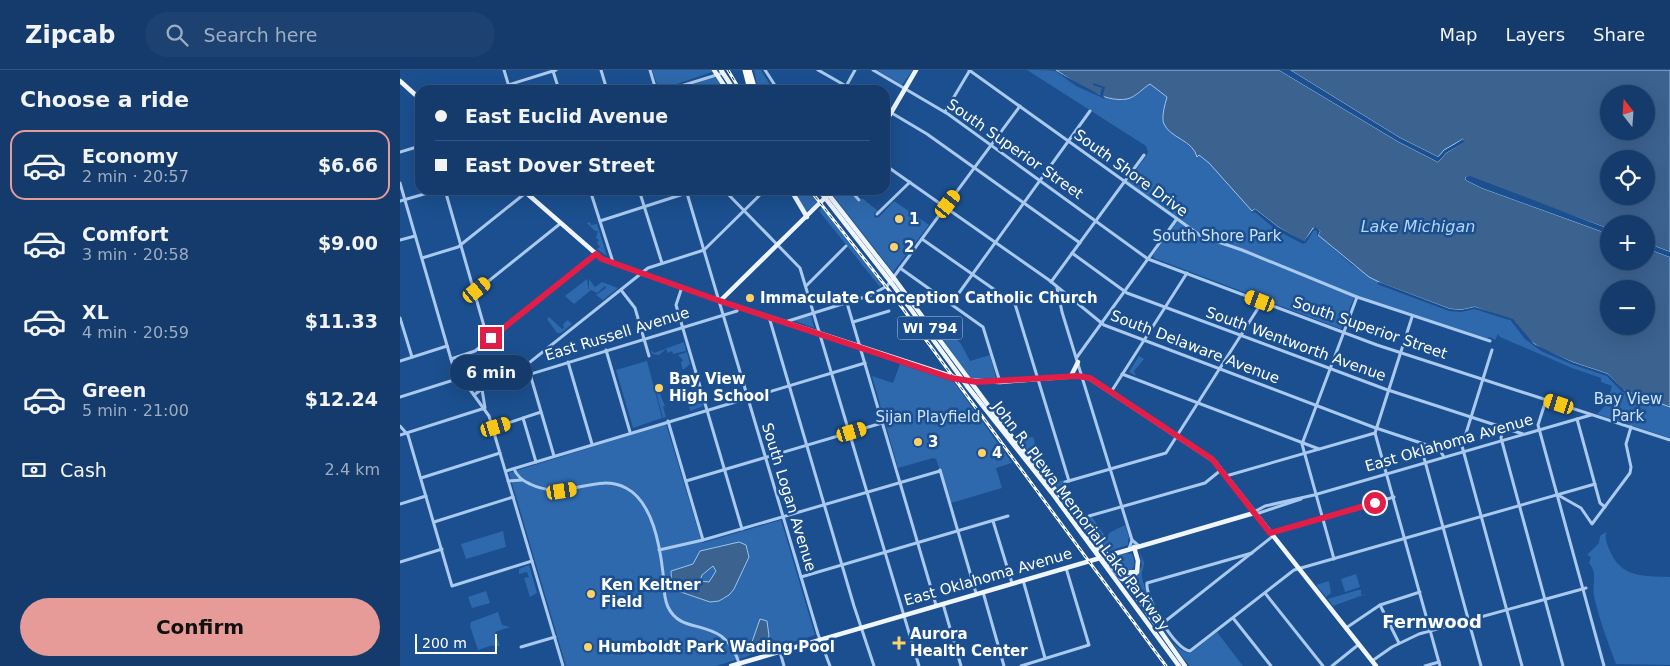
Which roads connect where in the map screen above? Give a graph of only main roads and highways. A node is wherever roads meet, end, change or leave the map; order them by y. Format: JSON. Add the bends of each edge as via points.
{"nodes":[{"id":1,"x":751,"y":70,"type":"edge"},
{"id":2,"x":916,"y":70,"type":"edge"},
{"id":3,"x":722,"y":71,"type":"edge"},
{"id":4,"x":716,"y":72,"type":"edge"},
{"id":5,"x":745,"y":72,"type":"edge"},
{"id":6,"x":400,"y":82,"type":"edge"},
{"id":7,"x":724,"y":85,"type":"edge"},
{"id":8,"x":731,"y":85,"type":"edge"},
{"id":9,"x":749,"y":85,"type":"edge"},
{"id":10,"x":755,"y":85,"type":"edge"},
{"id":11,"x":415,"y":96,"type":"edge"},
{"id":12,"x":890,"y":114,"type":"edge"},
{"id":13,"x":528,"y":195,"type":"edge"},
{"id":14,"x":794,"y":195,"type":"edge"},
{"id":15,"x":826,"y":195,"type":"edge"},
{"id":16,"x":828,"y":195,"type":"edge"},
{"id":17,"x":807,"y":217,"type":"junction"},
{"id":18,"x":720,"y":301,"type":"junction"},
{"id":19,"x":1077,"y":360,"type":"road end"},
{"id":20,"x":962,"y":375,"type":"junction"},
{"id":21,"x":1071,"y":376,"type":"junction"},
{"id":22,"x":1254,"y":512,"type":"junction"},
{"id":23,"x":1098,"y":546,"type":"junction"},
{"id":24,"x":1136,"y":546,"type":"junction"},
{"id":25,"x":1111,"y":564,"type":"junction"},
{"id":26,"x":1134,"y":574,"type":"junction"},
{"id":27,"x":1125,"y":580,"type":"junction"},
{"id":28,"x":1128,"y":597,"type":"junction"},
{"id":29,"x":1155,"y":623,"type":"junction"},
{"id":30,"x":1374,"y":664,"type":"edge"},
{"id":31,"x":740,"y":665,"type":"edge"},
{"id":32,"x":731,"y":666,"type":"edge"},
{"id":33,"x":1179,"y":666,"type":"edge"},
{"id":34,"x":1185,"y":666,"type":"edge"}],
"edges":[{"from":1,"to":10,"type":"highway"},
{"from":2,"to":12,"type":"main road"},
{"from":3,"to":8,"type":"main road"},
{"from":4,"to":7,"type":"main road"},
{"from":5,"to":9,"type":"highway"},
{"from":6,"to":11,"type":"main road"},
{"from":13,"to":18,"type":"main road","via":[[596,254]]},
{"from":14,"to":17,"type":"main road"},
{"from":15,"to":20,"type":"main road","name":"John R. Plewa Memorial Lake Parkway","number":"WI 794"},
{"from":16,"to":17,"type":"main road"},
{"from":17,"to":18,"type":"main road"},
{"from":18,"to":21,"type":"main road","via":[[951,378],[1000,382]]},
{"from":19,"to":21,"type":"main road"},
{"from":20,"to":23,"type":"main road","name":"John R. Plewa Memorial Lake Parkway","number":"WI 794","via":[[1083,523]]},
{"from":20,"to":23,"type":"main road","name":"John R. Plewa Memorial Lake Parkway","number":"WI 794","via":[[967,386],[1080,532]]},
{"from":21,"to":22,"type":"main road","via":[[1090,378],[1212,459]]},
{"from":22,"to":24,"type":"main road","name":"East Oklahoma Avenue"},
{"from":22,"to":30,"type":"main road"},
{"from":23,"to":25,"type":"main road","name":"John R. Plewa Memorial Lake Parkway","number":"WI 794"},
{"from":23,"to":25,"type":"main road","name":"John R. Plewa Memorial Lake Parkway","number":"WI 794"},
{"from":24,"to":26,"type":"main road","via":[[1138,567]]},
{"from":24,"to":31,"type":"main road","name":"East Oklahoma Avenue"},
{"from":25,"to":26,"type":"main road"},
{"from":25,"to":27,"type":"main road","name":"John R. Plewa Memorial Lake Parkway","number":"WI 794"},
{"from":25,"to":28,"type":"main road","name":"John R. Plewa Memorial Lake Parkway","number":"WI 794"},
{"from":26,"to":27,"type":"main road"},
{"from":26,"to":29,"type":"main road","via":[[1132,585]]},
{"from":27,"to":28,"type":"main road","via":[[1123,584]]},
{"from":27,"to":29,"type":"main road","name":"John R. Plewa Memorial Lake Parkway","number":"WI 794"},
{"from":28,"to":33,"type":"main road","name":"John R. Plewa Memorial Lake Parkway","number":"WI 794"},
{"from":29,"to":34,"type":"main road","name":"John R. Plewa Memorial Lake Parkway","number":"WI 794"},
{"from":31,"to":32,"type":"main road","name":"East Oklahoma Avenue"}]}
